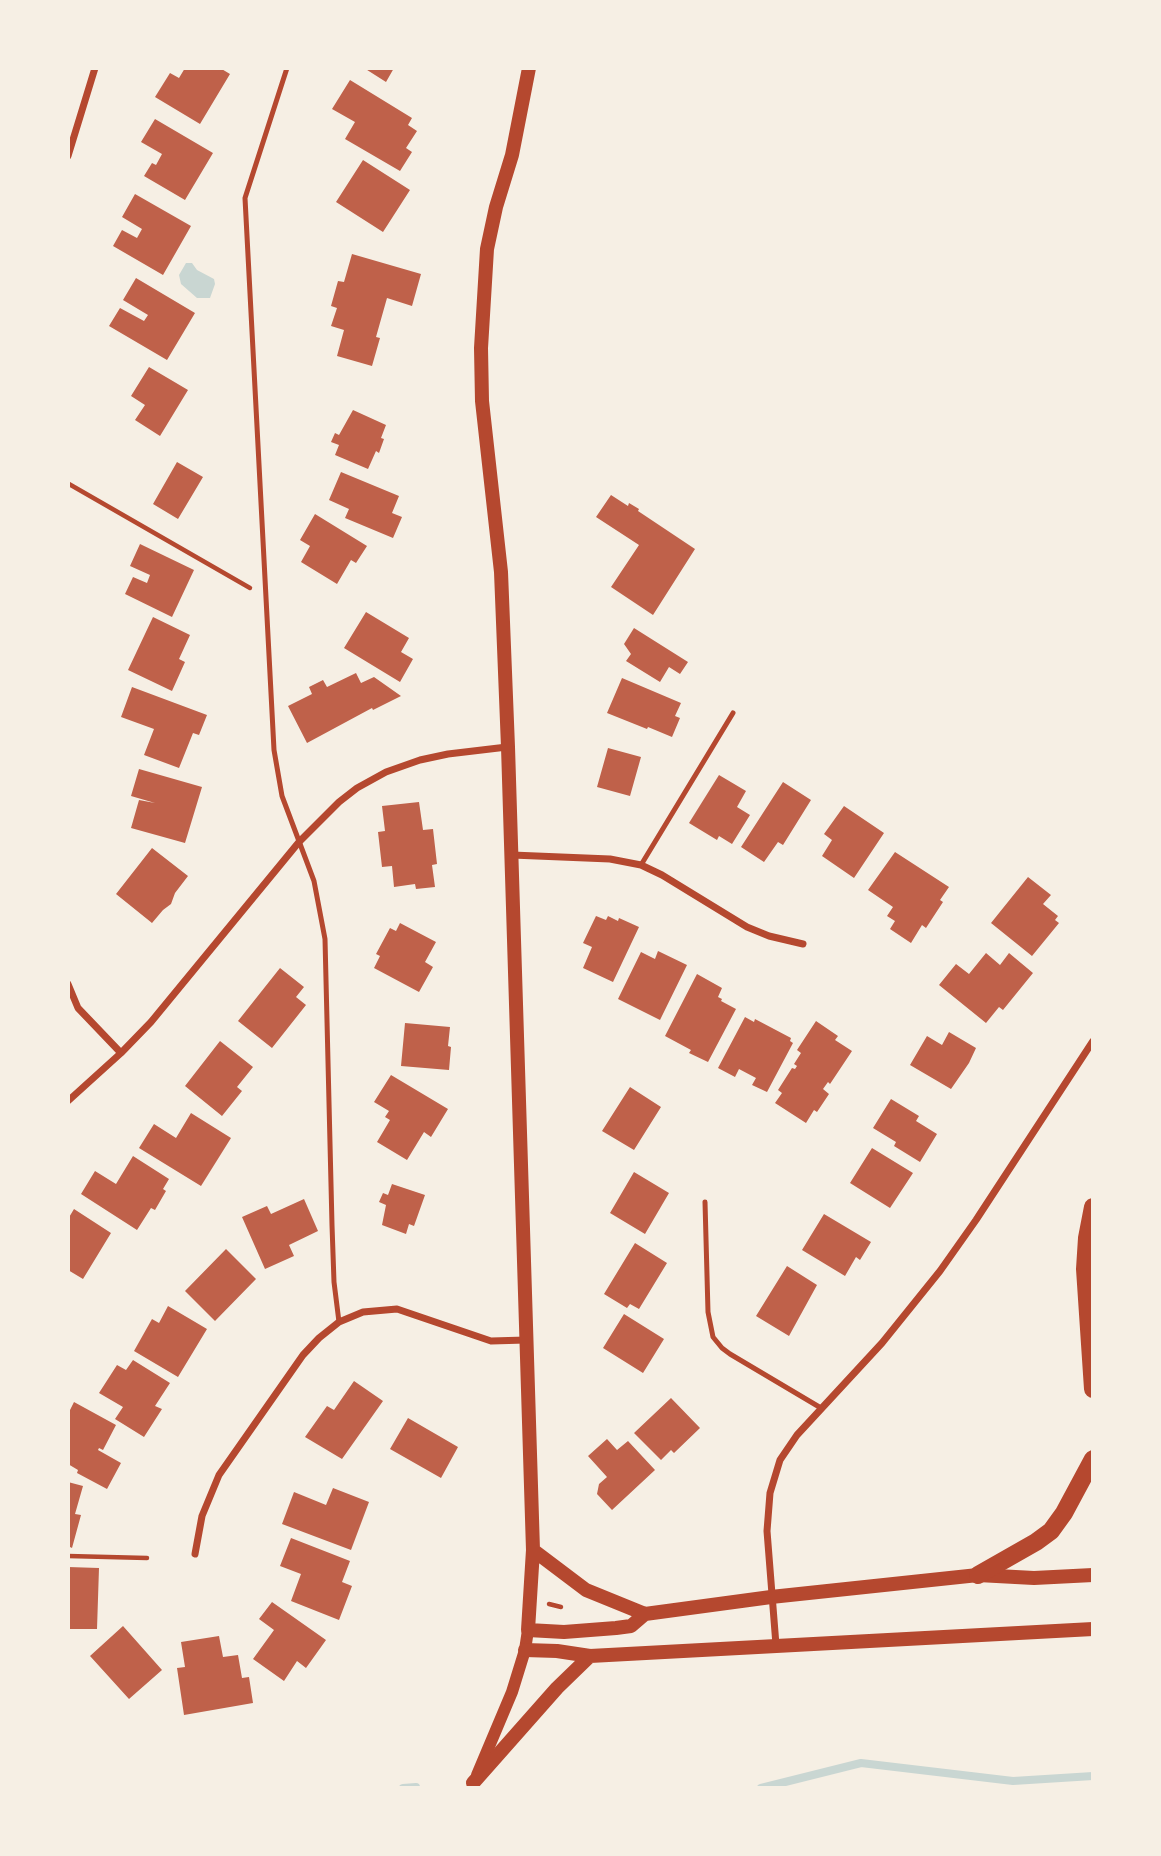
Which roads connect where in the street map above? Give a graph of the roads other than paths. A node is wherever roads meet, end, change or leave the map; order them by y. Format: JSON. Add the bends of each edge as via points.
{"nodes":[{"id":1,"x":95,"y":68,"type":"edge"},
{"id":2,"x":287,"y":68,"type":"edge"},
{"id":3,"x":529,"y":68,"type":"edge"},
{"id":4,"x":68,"y":156,"type":"edge"},
{"id":5,"x":733,"y":713,"type":"dead end"},
{"id":6,"x":508,"y":747,"type":"junction"},
{"id":7,"x":299,"y":842,"type":"junction"},
{"id":8,"x":512,"y":855,"type":"junction"},
{"id":9,"x":641,"y":865,"type":"junction"},
{"id":10,"x":803,"y":944,"type":"dead end"},
{"id":11,"x":68,"y":984,"type":"edge"},
{"id":12,"x":1093,"y":1041,"type":"edge"},
{"id":13,"x":121,"y":1053,"type":"junction"},
{"id":14,"x":68,"y":1101,"type":"edge"},
{"id":15,"x":705,"y":1202,"type":"dead end"},
{"id":16,"x":1093,"y":1207,"type":"edge"},
{"id":17,"x":339,"y":1322,"type":"junction"},
{"id":18,"x":527,"y":1340,"type":"junction"},
{"id":19,"x":1093,"y":1389,"type":"edge"},
{"id":20,"x":821,"y":1408,"type":"junction"},
{"id":21,"x":1093,"y":1459,"type":"edge"},
{"id":22,"x":533,"y":1550,"type":"junction"},
{"id":23,"x":195,"y":1554,"type":"dead end"},
{"id":24,"x":978,"y":1575,"type":"junction"},
{"id":25,"x":1093,"y":1575,"type":"edge"},
{"id":26,"x":771,"y":1597,"type":"junction"},
{"id":27,"x":645,"y":1614,"type":"junction"},
{"id":28,"x":1093,"y":1629,"type":"edge"},
{"id":29,"x":528,"y":1630,"type":"junction"},
{"id":30,"x":776,"y":1645,"type":"junction"},
{"id":31,"x":525,"y":1650,"type":"junction"},
{"id":32,"x":590,"y":1656,"type":"junction"},
{"id":33,"x":472,"y":1785,"type":"edge"}],
"edges":[{"from":1,"to":4,"type":"street"},
{"from":2,"to":7,"type":"lane","via":[[245,198],[274,750],[282,796]]},
{"from":3,"to":6,"type":"main road","via":[[487,249],[481,348],[482,401],[501,572]]},
{"from":5,"to":9,"type":"lane"},
{"from":6,"to":7,"type":"street","via":[[438,756],[386,772],[339,802]]},
{"from":6,"to":8,"type":"main road"},
{"from":7,"to":13,"type":"street","via":[[191,976]]},
{"from":7,"to":17,"type":"lane","via":[[314,881],[325,939],[332,1236]]},
{"from":8,"to":9,"type":"street","via":[[610,859]]},
{"from":8,"to":18,"type":"main road"},
{"from":9,"to":10,"type":"street","via":[[747,927]]},
{"from":11,"to":13,"type":"street","via":[[78,1008]]},
{"from":12,"to":20,"type":"street","via":[[940,1271]]},
{"from":13,"to":14,"type":"street"},
{"from":15,"to":20,"type":"lane","via":[[708,1312],[713,1337],[730,1354]]},
{"from":16,"to":19,"type":"main road","via":[[1085,1269]]},
{"from":17,"to":18,"type":"street","via":[[363,1312],[397,1309],[491,1341]]},
{"from":17,"to":23,"type":"street","via":[[303,1355],[219,1475],[202,1516]]},
{"from":18,"to":22,"type":"main road"},
{"from":20,"to":26,"type":"street","via":[[784,1452],[772,1482],[767,1531]]},
{"from":21,"to":24,"type":"main road","via":[[1051,1531]]},
{"from":22,"to":27,"type":"main road","via":[[586,1590]]},
{"from":22,"to":29,"type":"main road"},
{"from":24,"to":25,"type":"main road"},
{"from":24,"to":26,"type":"main road"},
{"from":26,"to":27,"type":"main road"},
{"from":26,"to":30,"type":"street"},
{"from":27,"to":29,"type":"main road","via":[[631,1626]]},
{"from":28,"to":30,"type":"main road"},
{"from":29,"to":31,"type":"street"},
{"from":30,"to":32,"type":"main road"},
{"from":31,"to":32,"type":"main road"},
{"from":31,"to":33,"type":"street","via":[[509,1702]]},
{"from":32,"to":33,"type":"main road"}]}
